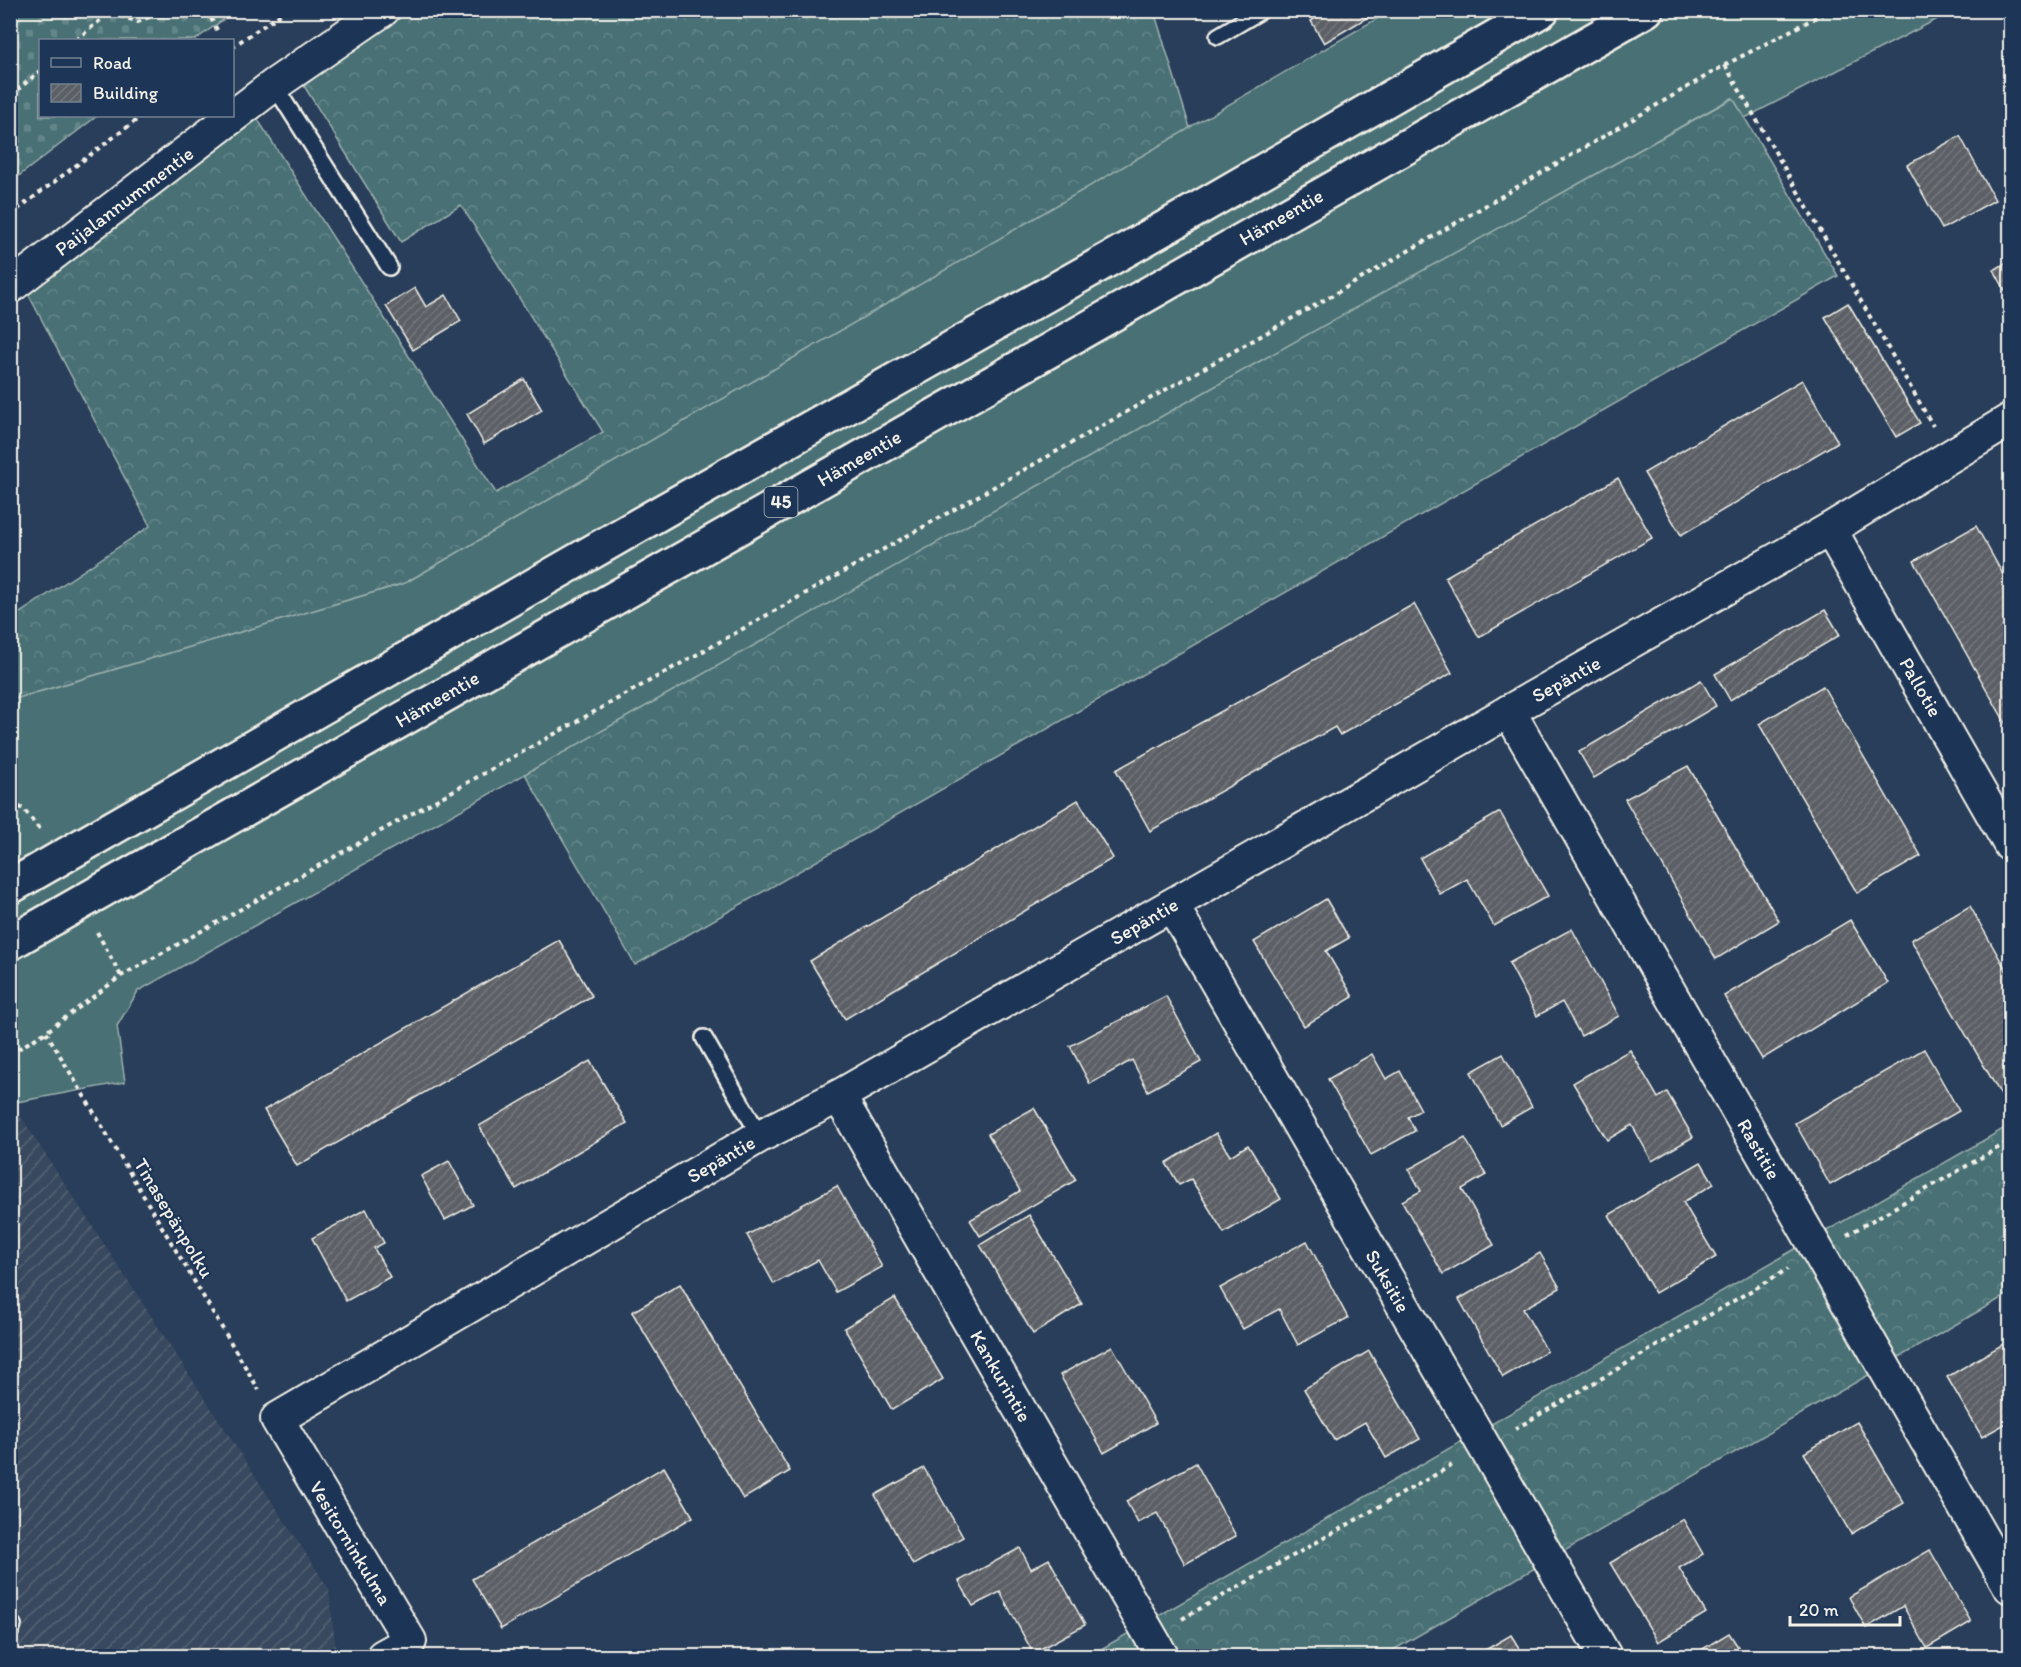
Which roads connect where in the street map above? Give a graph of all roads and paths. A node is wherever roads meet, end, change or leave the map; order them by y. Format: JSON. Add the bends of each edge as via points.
{"nodes":[{"id":1,"x":103,"y":10,"type":"edge"},
{"id":2,"x":165,"y":10,"type":"edge"},
{"id":3,"x":207,"y":10,"type":"edge"},
{"id":4,"x":286,"y":10,"type":"edge"},
{"id":5,"x":384,"y":10,"type":"edge"},
{"id":6,"x":1262,"y":10,"type":"edge"},
{"id":7,"x":1542,"y":10,"type":"edge"},
{"id":8,"x":1646,"y":10,"type":"edge"},
{"id":9,"x":1830,"y":10,"type":"edge"},
{"id":10,"x":109,"y":12,"type":"junction"},
{"id":11,"x":219,"y":34,"type":"dead end"},
{"id":12,"x":1218,"y":36,"type":"dead end"},
{"id":13,"x":77,"y":39,"type":"edge"},
{"id":14,"x":234,"y":45,"type":"edge"},
{"id":15,"x":1725,"y":65,"type":"junction"},
{"id":16,"x":39,"y":72,"type":"edge"},
{"id":17,"x":274,"y":85,"type":"junction"},
{"id":18,"x":10,"y":96,"type":"edge"},
{"id":19,"x":234,"y":116,"type":"edge"},
{"id":20,"x":141,"y":117,"type":"edge"},
{"id":21,"x":232,"y":117,"type":"edge"},
{"id":22,"x":10,"y":215,"type":"edge"},
{"id":23,"x":388,"y":267,"type":"dead end"},
{"id":24,"x":10,"y":287,"type":"edge"},
{"id":25,"x":2010,"y":420,"type":"edge"},
{"id":26,"x":1951,"y":456,"type":"junction"},
{"id":27,"x":1830,"y":529,"type":"junction"},
{"id":28,"x":1509,"y":711,"type":"junction"},
{"id":29,"x":10,"y":803,"type":"edge"},
{"id":30,"x":43,"y":834,"type":"dead end"},
{"id":31,"x":2010,"y":844,"type":"edge"},
{"id":32,"x":10,"y":887,"type":"edge"},
{"id":33,"x":1172,"y":905,"type":"junction"},
{"id":34,"x":97,"y":932,"type":"dead end"},
{"id":35,"x":10,"y":943,"type":"edge"},
{"id":36,"x":122,"y":976,"type":"junction"},
{"id":37,"x":46,"y":1032,"type":"junction"},
{"id":38,"x":704,"y":1038,"type":"dead end"},
{"id":39,"x":10,"y":1054,"type":"edge"},
{"id":40,"x":839,"y":1096,"type":"junction"},
{"id":41,"x":760,"y":1136,"type":"junction"},
{"id":42,"x":2010,"y":1141,"type":"edge"},
{"id":43,"x":1818,"y":1251,"type":"junction"},
{"id":44,"x":277,"y":1419,"type":"junction"},
{"id":45,"x":1484,"y":1447,"type":"junction"},
{"id":46,"x":2010,"y":1587,"type":"edge"},
{"id":47,"x":10,"y":1622,"type":"edge"},
{"id":48,"x":10,"y":1632,"type":"edge"},
{"id":49,"x":1156,"y":1647,"type":"edge"},
{"id":50,"x":383,"y":1656,"type":"edge"},
{"id":51,"x":1605,"y":1656,"type":"edge"}],
"edges":[{"from":1,"to":10,"type":"path"},
{"from":2,"to":10,"type":"path","via":[[138,22]]},
{"from":3,"to":11,"type":"path"},
{"from":4,"to":14,"type":"path"},
{"from":5,"to":17,"type":"street","name":"Paijalannummentie"},
{"from":6,"to":12,"type":"lane"},
{"from":7,"to":32,"type":"main road","number":"45"},
{"from":8,"to":35,"type":"main road","name":"Hämeentie","number":"45"},
{"from":9,"to":15,"type":"path"},
{"from":10,"to":13,"type":"path"},
{"from":15,"to":26,"type":"path"},
{"from":15,"to":36,"type":"path","via":[[1304,312]]},
{"from":16,"to":18,"type":"path"},
{"from":17,"to":19,"type":"street","name":"Paijalannummentie"},
{"from":17,"to":23,"type":"lane"},
{"from":20,"to":22,"type":"path"},
{"from":21,"to":24,"type":"street","name":"Paijalannummentie"},
{"from":25,"to":26,"type":"street","name":"Sepäntie"},
{"from":26,"to":27,"type":"street","name":"Sepäntie"},
{"from":27,"to":28,"type":"street","name":"Sepäntie"},
{"from":27,"to":31,"type":"street","name":"Pallotie"},
{"from":28,"to":33,"type":"street","name":"Sepäntie"},
{"from":28,"to":43,"type":"street","name":"Rastitie"},
{"from":29,"to":30,"type":"path","via":[[24,809]]},
{"from":33,"to":40,"type":"street","name":"Sepäntie"},
{"from":33,"to":45,"type":"street","name":"Suksitie"},
{"from":34,"to":36,"type":"path"},
{"from":36,"to":37,"type":"path"},
{"from":37,"to":39,"type":"path"},
{"from":37,"to":44,"type":"path","name":"Tinasepänpolku"},
{"from":38,"to":41,"type":"lane"},
{"from":40,"to":41,"type":"street","name":"Sepäntie"},
{"from":40,"to":49,"type":"street","name":"Kankurintie"},
{"from":41,"to":44,"type":"street","name":"Sepäntie"},
{"from":42,"to":43,"type":"path"},
{"from":43,"to":45,"type":"path"},
{"from":43,"to":46,"type":"street","name":"Rastitie"},
{"from":44,"to":50,"type":"street","name":"Vesitorninkulma","via":[[410,1641]]},
{"from":45,"to":49,"type":"path"},
{"from":45,"to":51,"type":"street","name":"Suksitie"},
{"from":47,"to":48,"type":"lane"}]}
